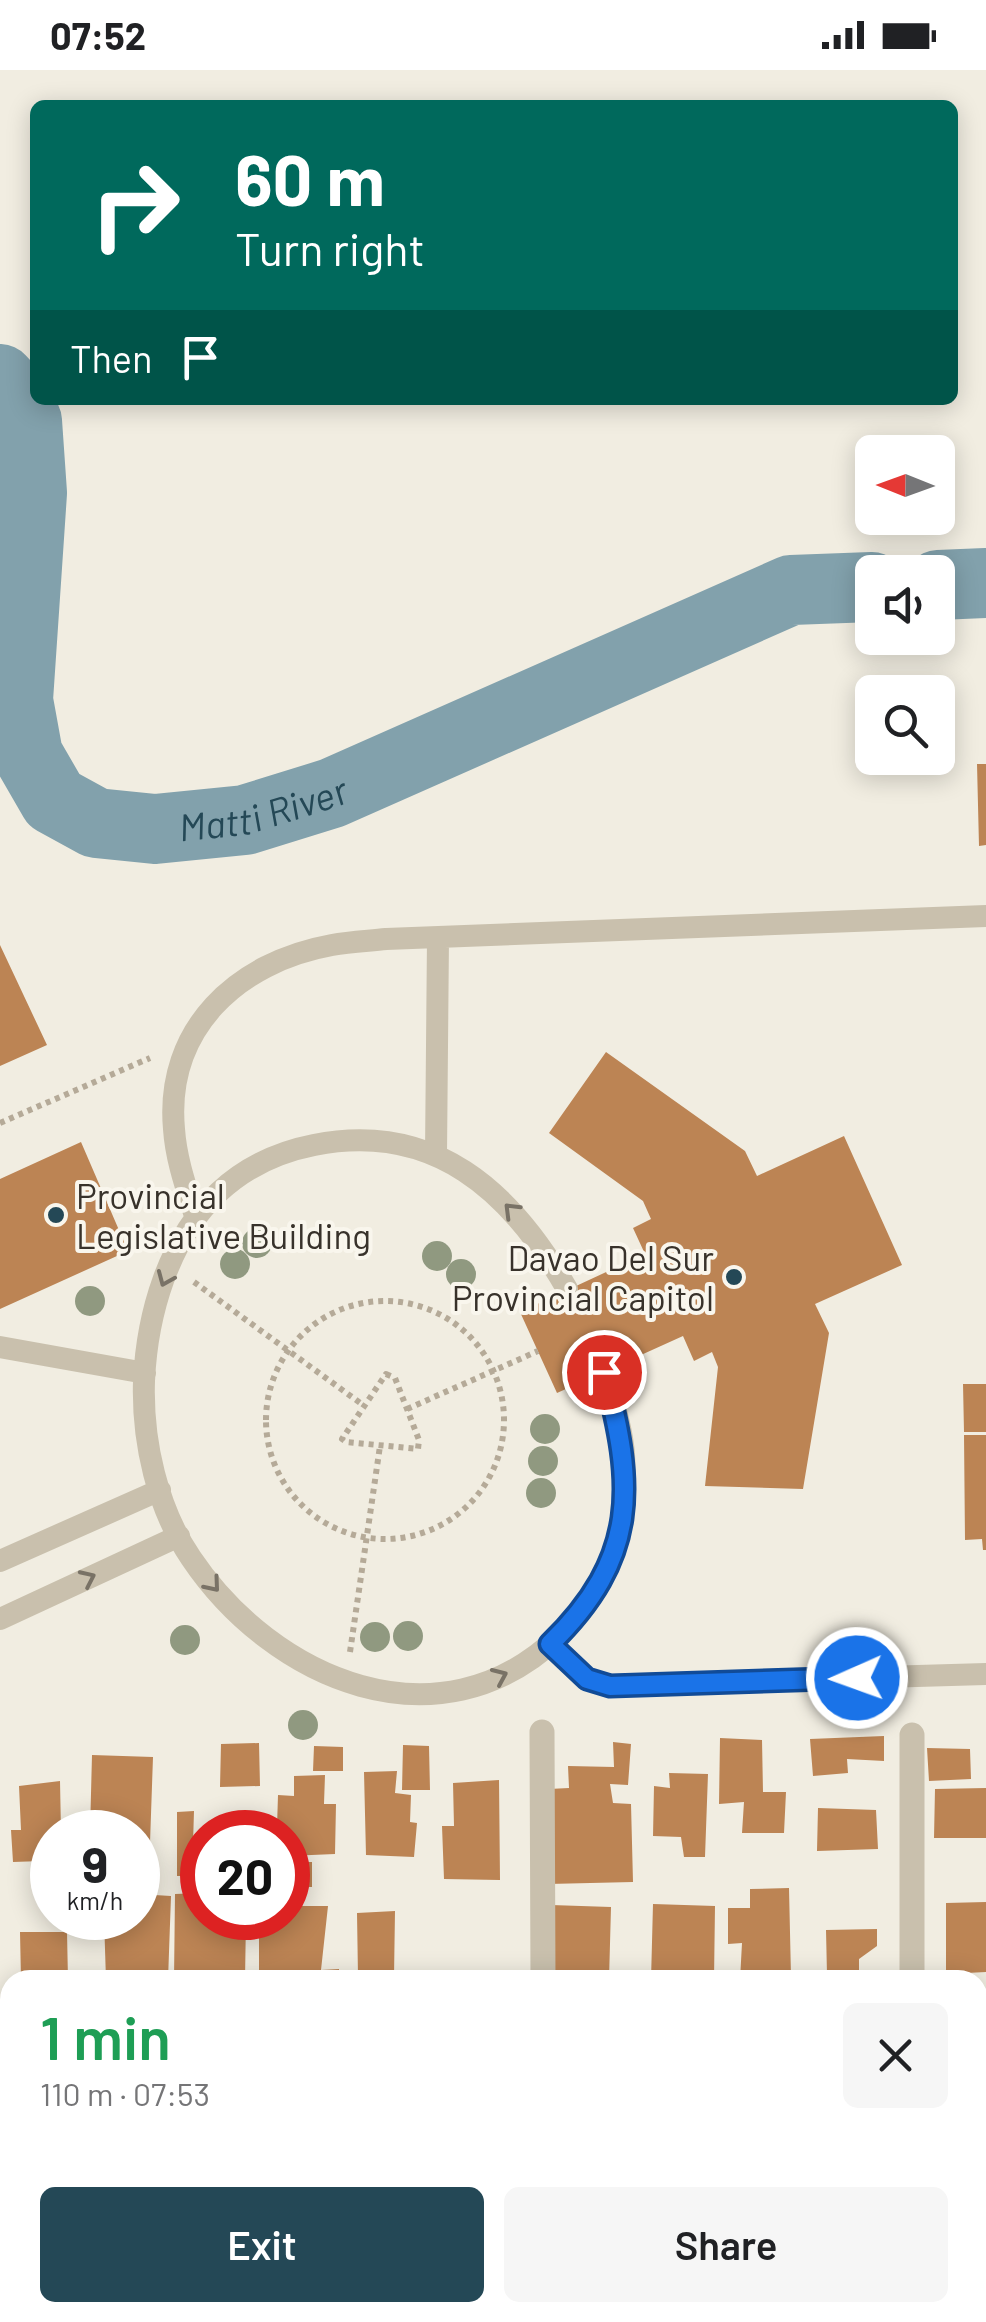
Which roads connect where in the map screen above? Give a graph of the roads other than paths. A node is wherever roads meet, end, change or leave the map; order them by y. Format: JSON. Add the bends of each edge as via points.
{"nodes":[{"id":1,"x":986,"y":916,"type":"edge"},
{"id":2,"x":438,"y":938,"type":"junction"},
{"id":3,"x":436,"y":1154,"type":"junction"},
{"id":4,"x":196,"y":1219,"type":"junction"},
{"id":5,"x":567,"y":1289,"type":"dead end"},
{"id":6,"x":0,"y":1347,"type":"edge"},
{"id":7,"x":604,"y":1372,"type":"dead end"},
{"id":8,"x":144,"y":1373,"type":"junction"},
{"id":9,"x":160,"y":1490,"type":"junction"},
{"id":10,"x":180,"y":1536,"type":"junction"},
{"id":11,"x":0,"y":1560,"type":"edge"},
{"id":12,"x":0,"y":1619,"type":"edge"},
{"id":13,"x":550,"y":1644,"type":"junction"},
{"id":14,"x":986,"y":1674,"type":"edge"},
{"id":15,"x":542,"y":1732,"type":"dead end"},
{"id":16,"x":912,"y":1736,"type":"dead end"},
{"id":17,"x":544,"y":1970,"type":"edge"},
{"id":18,"x":912,"y":1970,"type":"edge"}],
"edges":[{"from":1,"to":2,"type":"lane"},
{"from":2,"to":3,"type":"lane"},
{"from":2,"to":4,"type":"lane","via":[[330,946],[260,972],[203,1017],[176,1073],[174,1132]]},
{"from":3,"to":4,"type":"lane","via":[[359,1140],[301,1148],[244,1171]]},
{"from":5,"to":3,"type":"lane","one_way":true,"via":[[522,1220]]},
{"from":4,"to":8,"type":"lane","one_way":true,"via":[[153,1310]]},
{"from":6,"to":8,"type":"lane"},
{"from":7,"to":13,"type":"lane","via":[[624,1451],[623,1514],[612,1564],[590,1603]]},
{"from":8,"to":9,"type":"lane","via":[[146,1435]]},
{"from":9,"to":10,"type":"lane"},
{"from":9,"to":11,"type":"lane"},
{"from":12,"to":10,"type":"lane","one_way":true},
{"from":10,"to":13,"type":"lane","one_way":true,"via":[[240,1617],[315,1671],[346,1682],[401,1694],[444,1694],[502,1675]]},
{"from":13,"to":14,"type":"lane","via":[[587,1679],[610,1686]]},
{"from":15,"to":17,"type":"street"},
{"from":16,"to":18,"type":"street"}]}
